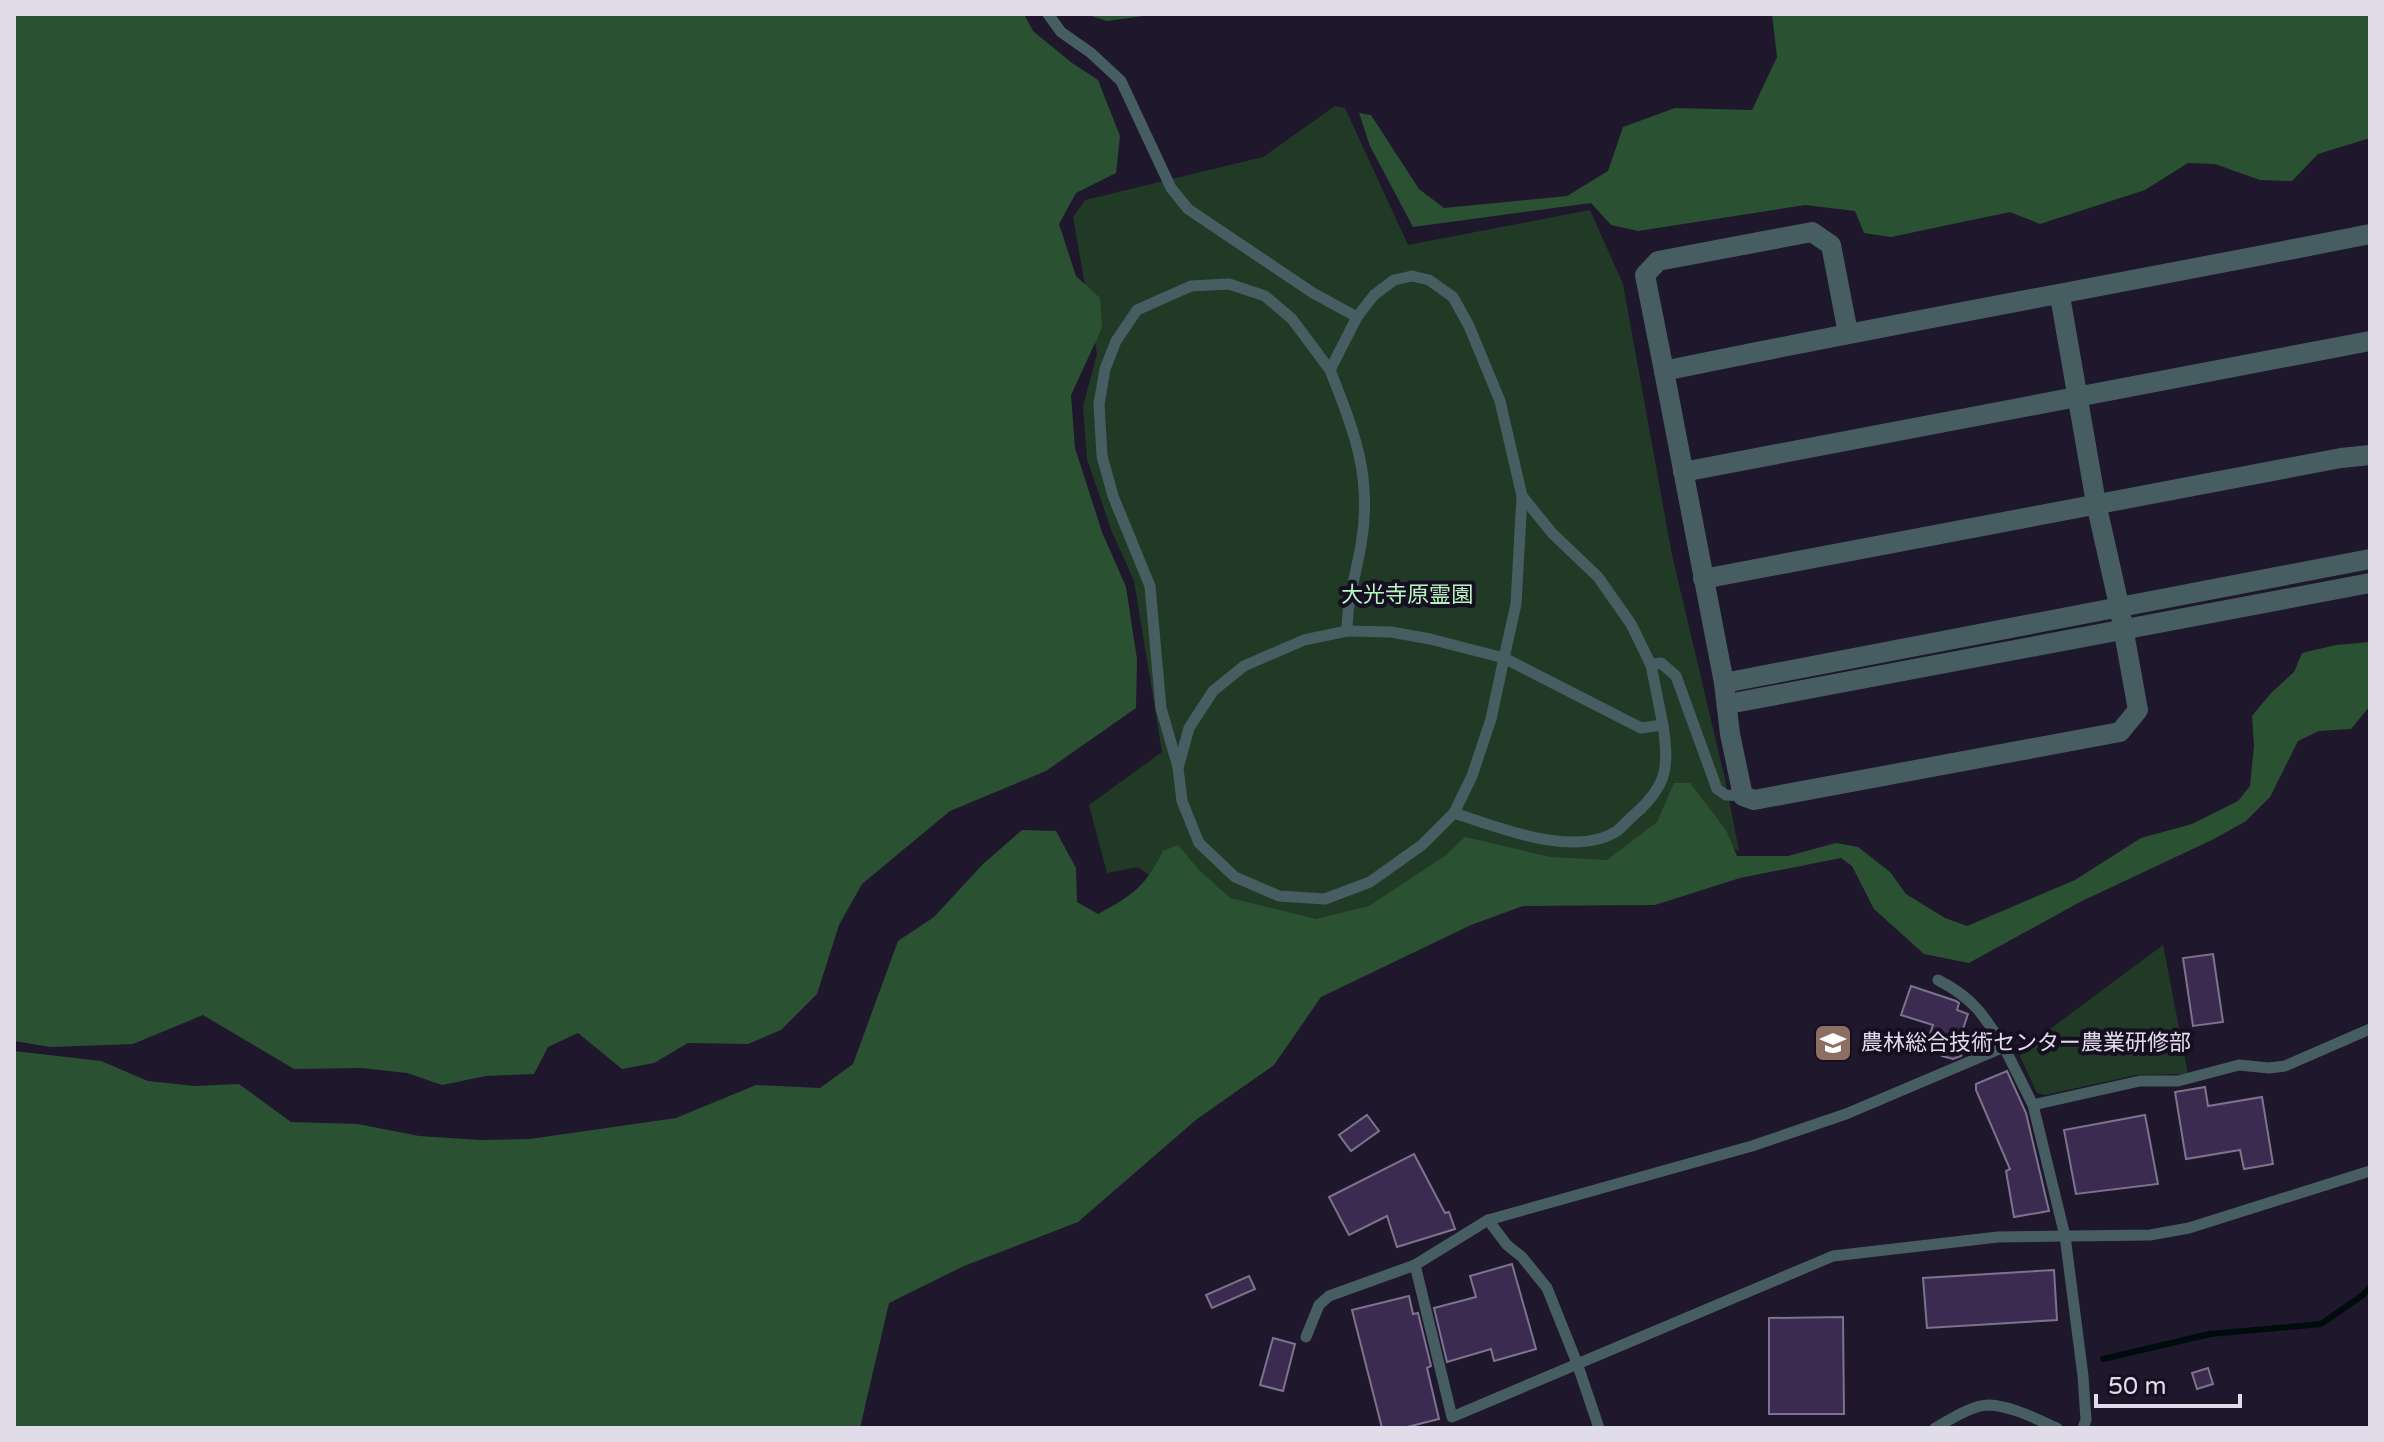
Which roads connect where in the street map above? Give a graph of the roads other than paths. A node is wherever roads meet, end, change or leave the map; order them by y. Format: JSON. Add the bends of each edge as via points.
{"nodes":[{"id":1,"x":1048,"y":14,"type":"edge"},
{"id":2,"x":2370,"y":234,"type":"edge"},
{"id":3,"x":2060,"y":296,"type":"junction"},
{"id":4,"x":1357,"y":317,"type":"junction"},
{"id":5,"x":1848,"y":333,"type":"junction"},
{"id":6,"x":2370,"y":341,"type":"edge"},
{"id":7,"x":1330,"y":370,"type":"junction"},
{"id":8,"x":1664,"y":371,"type":"junction"},
{"id":9,"x":2078,"y":397,"type":"junction"},
{"id":10,"x":2370,"y":455,"type":"edge"},
{"id":11,"x":1683,"y":472,"type":"junction"},
{"id":12,"x":1522,"y":496,"type":"junction"},
{"id":13,"x":2096,"y":503,"type":"junction"},
{"id":14,"x":2370,"y":559,"type":"edge"},
{"id":15,"x":1703,"y":579,"type":"junction"},
{"id":16,"x":2370,"y":583,"type":"edge"},
{"id":17,"x":2119,"y":605,"type":"junction"},
{"id":18,"x":2123,"y":629,"type":"junction"},
{"id":19,"x":1347,"y":631,"type":"junction"},
{"id":20,"x":1504,"y":658,"type":"junction"},
{"id":21,"x":1651,"y":665,"type":"junction"},
{"id":22,"x":1724,"y":683,"type":"junction"},
{"id":23,"x":1728,"y":704,"type":"junction"},
{"id":24,"x":1663,"y":725,"type":"junction"},
{"id":25,"x":1178,"y":768,"type":"junction"},
{"id":26,"x":1743,"y":796,"type":"junction"},
{"id":27,"x":1454,"y":813,"type":"junction"},
{"id":28,"x":1938,"y":980,"type":"dead end"},
{"id":29,"x":2370,"y":1029,"type":"edge"},
{"id":30,"x":2004,"y":1047,"type":"junction"},
{"id":31,"x":2033,"y":1105,"type":"junction"},
{"id":32,"x":2370,"y":1171,"type":"edge"},
{"id":33,"x":1488,"y":1220,"type":"junction"},
{"id":34,"x":2065,"y":1236,"type":"junction"},
{"id":35,"x":1415,"y":1265,"type":"junction"},
{"id":36,"x":1306,"y":1337,"type":"dead end"},
{"id":37,"x":1577,"y":1363,"type":"junction"},
{"id":38,"x":1599,"y":1428,"type":"edge"},
{"id":39,"x":1935,"y":1428,"type":"edge"},
{"id":40,"x":2057,"y":1428,"type":"edge"},
{"id":41,"x":2083,"y":1428,"type":"edge"}],
"edges":[{"from":1,"to":4,"type":"lane","via":[[1061,32],[1121,81],[1171,188],[1188,209]]},
{"from":2,"to":3,"type":"street"},
{"from":3,"to":5,"type":"street"},
{"from":3,"to":9,"type":"street"},
{"from":4,"to":7,"type":"lane"},
{"from":4,"to":12,"type":"lane","via":[[1394,280],[1412,276],[1429,280],[1453,297],[1500,401]]},
{"from":5,"to":8,"type":"street"},
{"from":5,"to":8,"type":"street","via":[[1831,245],[1812,232],[1658,261],[1645,275]]},
{"from":6,"to":9,"type":"street"},
{"from":7,"to":19,"type":"lane","via":[[1357,440],[1365,481],[1362,543],[1347,605]]},
{"from":7,"to":25,"type":"lane","via":[[1292,319],[1265,296],[1229,284],[1191,286],[1137,310],[1105,369],[1099,404],[1102,456],[1150,586],[1161,708]]},
{"from":8,"to":11,"type":"street"},
{"from":9,"to":11,"type":"street"},
{"from":9,"to":13,"type":"street"},
{"from":10,"to":13,"type":"street"},
{"from":11,"to":15,"type":"street"},
{"from":12,"to":20,"type":"lane","via":[[1516,604]]},
{"from":12,"to":21,"type":"lane","via":[[1598,577],[1631,624]]},
{"from":13,"to":15,"type":"street"},
{"from":13,"to":17,"type":"street"},
{"from":14,"to":17,"type":"street"},
{"from":15,"to":22,"type":"street"},
{"from":16,"to":18,"type":"street"},
{"from":17,"to":18,"type":"street"},
{"from":17,"to":22,"type":"street"},
{"from":18,"to":23,"type":"street"},
{"from":18,"to":26,"type":"street","via":[[2138,710],[2120,732],[1754,800]]},
{"from":19,"to":20,"type":"lane","via":[[1391,632]]},
{"from":19,"to":25,"type":"lane","via":[[1304,640],[1244,666],[1213,691],[1189,728]]},
{"from":20,"to":24,"type":"lane","via":[[1641,728]]},
{"from":20,"to":27,"type":"lane","via":[[1491,719]]},
{"from":21,"to":24,"type":"lane"},
{"from":21,"to":26,"type":"lane","via":[[1661,663],[1676,676],[1717,789]]},
{"from":22,"to":23,"type":"street"},
{"from":23,"to":26,"type":"street"},
{"from":24,"to":27,"type":"lane","via":[[1668,760],[1654,798],[1615,832],[1579,842],[1536,839]]},
{"from":25,"to":27,"type":"lane","via":[[1182,801],[1199,843],[1235,877],[1279,896],[1325,899],[1370,882],[1422,845]]},
{"from":28,"to":30,"type":"lane","via":[[1980,1010]]},
{"from":29,"to":31,"type":"lane","via":[[2285,1066],[2239,1065],[2178,1081],[2140,1081]]},
{"from":30,"to":31,"type":"lane"},
{"from":30,"to":33,"type":"lane","via":[[1846,1114],[1752,1146]]},
{"from":31,"to":34,"type":"lane"},
{"from":32,"to":34,"type":"lane","via":[[2189,1228],[2150,1235]]},
{"from":33,"to":35,"type":"lane"},
{"from":33,"to":37,"type":"lane","via":[[1547,1288]]},
{"from":34,"to":37,"type":"lane","via":[[1998,1237],[1833,1256]]},
{"from":34,"to":41,"type":"lane","via":[[2083,1376]]},
{"from":35,"to":36,"type":"lane","via":[[1329,1296],[1319,1305]]},
{"from":35,"to":37,"type":"lane","via":[[1452,1417]]},
{"from":37,"to":38,"type":"lane"},
{"from":39,"to":40,"type":"lane","via":[[1987,1405]]}]}
